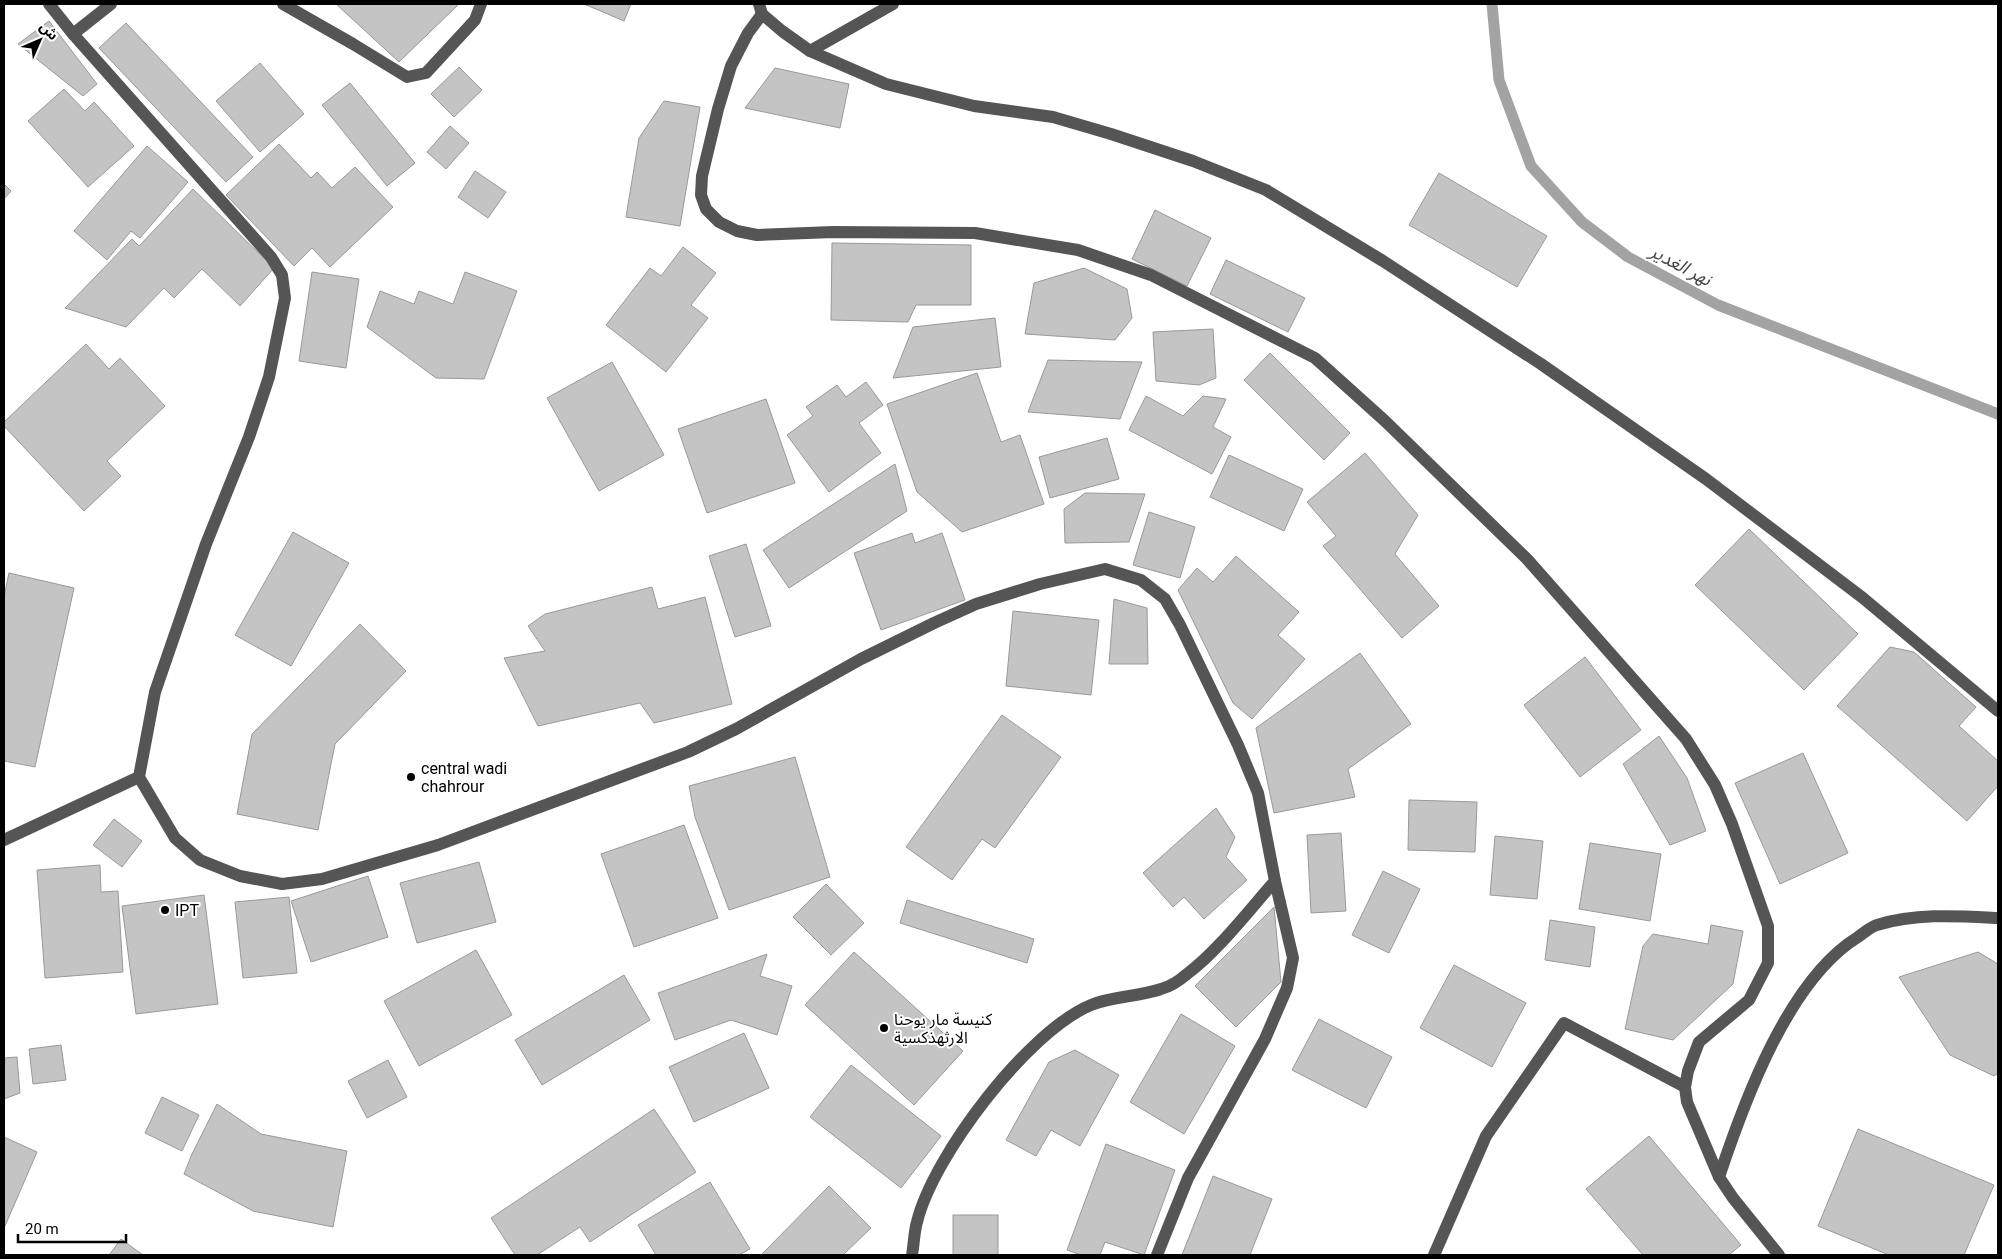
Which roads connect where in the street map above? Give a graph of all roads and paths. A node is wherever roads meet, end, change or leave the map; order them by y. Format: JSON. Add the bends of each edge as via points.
{"nodes":[{"id":1,"x":50,"y":4,"type":"edge"},
{"id":2,"x":111,"y":4,"type":"edge"},
{"id":3,"x":283,"y":4,"type":"edge"},
{"id":4,"x":481,"y":4,"type":"edge"},
{"id":5,"x":893,"y":4,"type":"edge"},
{"id":6,"x":761,"y":9,"type":"edge"},
{"id":7,"x":74,"y":34,"type":"junction"},
{"id":8,"x":810,"y":51,"type":"junction"},
{"id":9,"x":1998,"y":711,"type":"edge"},
{"id":10,"x":139,"y":777,"type":"junction"},
{"id":11,"x":4,"y":840,"type":"edge"},
{"id":12,"x":1275,"y":881,"type":"junction"},
{"id":13,"x":1998,"y":918,"type":"edge"},
{"id":14,"x":1685,"y":1087,"type":"junction"},
{"id":15,"x":1719,"y":1176,"type":"junction"},
{"id":16,"x":912,"y":1255,"type":"edge"},
{"id":17,"x":1157,"y":1255,"type":"edge"},
{"id":18,"x":1434,"y":1255,"type":"edge"},
{"id":19,"x":1779,"y":1255,"type":"edge"}],
"edges":[{"from":1,"to":7,"type":"street"},
{"from":2,"to":7,"type":"street"},
{"from":3,"to":4,"type":"street","via":[[407,77],[426,73],[475,20]]},
{"from":5,"to":8,"type":"street"},
{"from":6,"to":8,"type":"street","via":[[782,31]]},
{"from":6,"to":14,"type":"street","via":[[731,66],[702,176],[701,195],[706,209],[719,222],[737,231],[757,234],[976,233],[1078,250],[1152,275],[1315,358],[1527,559],[1686,739],[1715,785],[1732,824],[1768,926],[1768,963],[1749,1000],[1699,1042]]},
{"from":7,"to":10,"type":"street","via":[[271,257],[282,275],[285,298],[269,377],[155,692]]},
{"from":8,"to":9,"type":"street","via":[[886,84],[974,106],[1054,117],[1184,158],[1266,190],[1383,261],[1541,364],[1706,480],[1863,598]]},
{"from":10,"to":11,"type":"street"},
{"from":10,"to":12,"type":"street","via":[[175,838],[200,860],[240,876],[282,884],[322,879],[438,845],[688,752],[861,659],[976,604],[1040,584],[1105,569],[1141,580],[1165,599],[1180,625],[1258,793]]},
{"from":12,"to":16,"type":"street","via":[[1188,974],[1163,989],[1091,1005],[1044,1036],[1020,1060],[988,1096],[949,1150],[916,1222]]},
{"from":12,"to":17,"type":"street","via":[[1293,958],[1287,988],[1265,1039],[1188,1178]]},
{"from":13,"to":15,"type":"street","via":[[1925,916],[1876,926],[1829,958],[1812,979],[1765,1060],[1741,1111]]},
{"from":14,"to":15,"type":"street","via":[[1687,1102]]},
{"from":14,"to":18,"type":"street","via":[[1564,1023],[1486,1136]]},
{"from":15,"to":19,"type":"street"}]}
